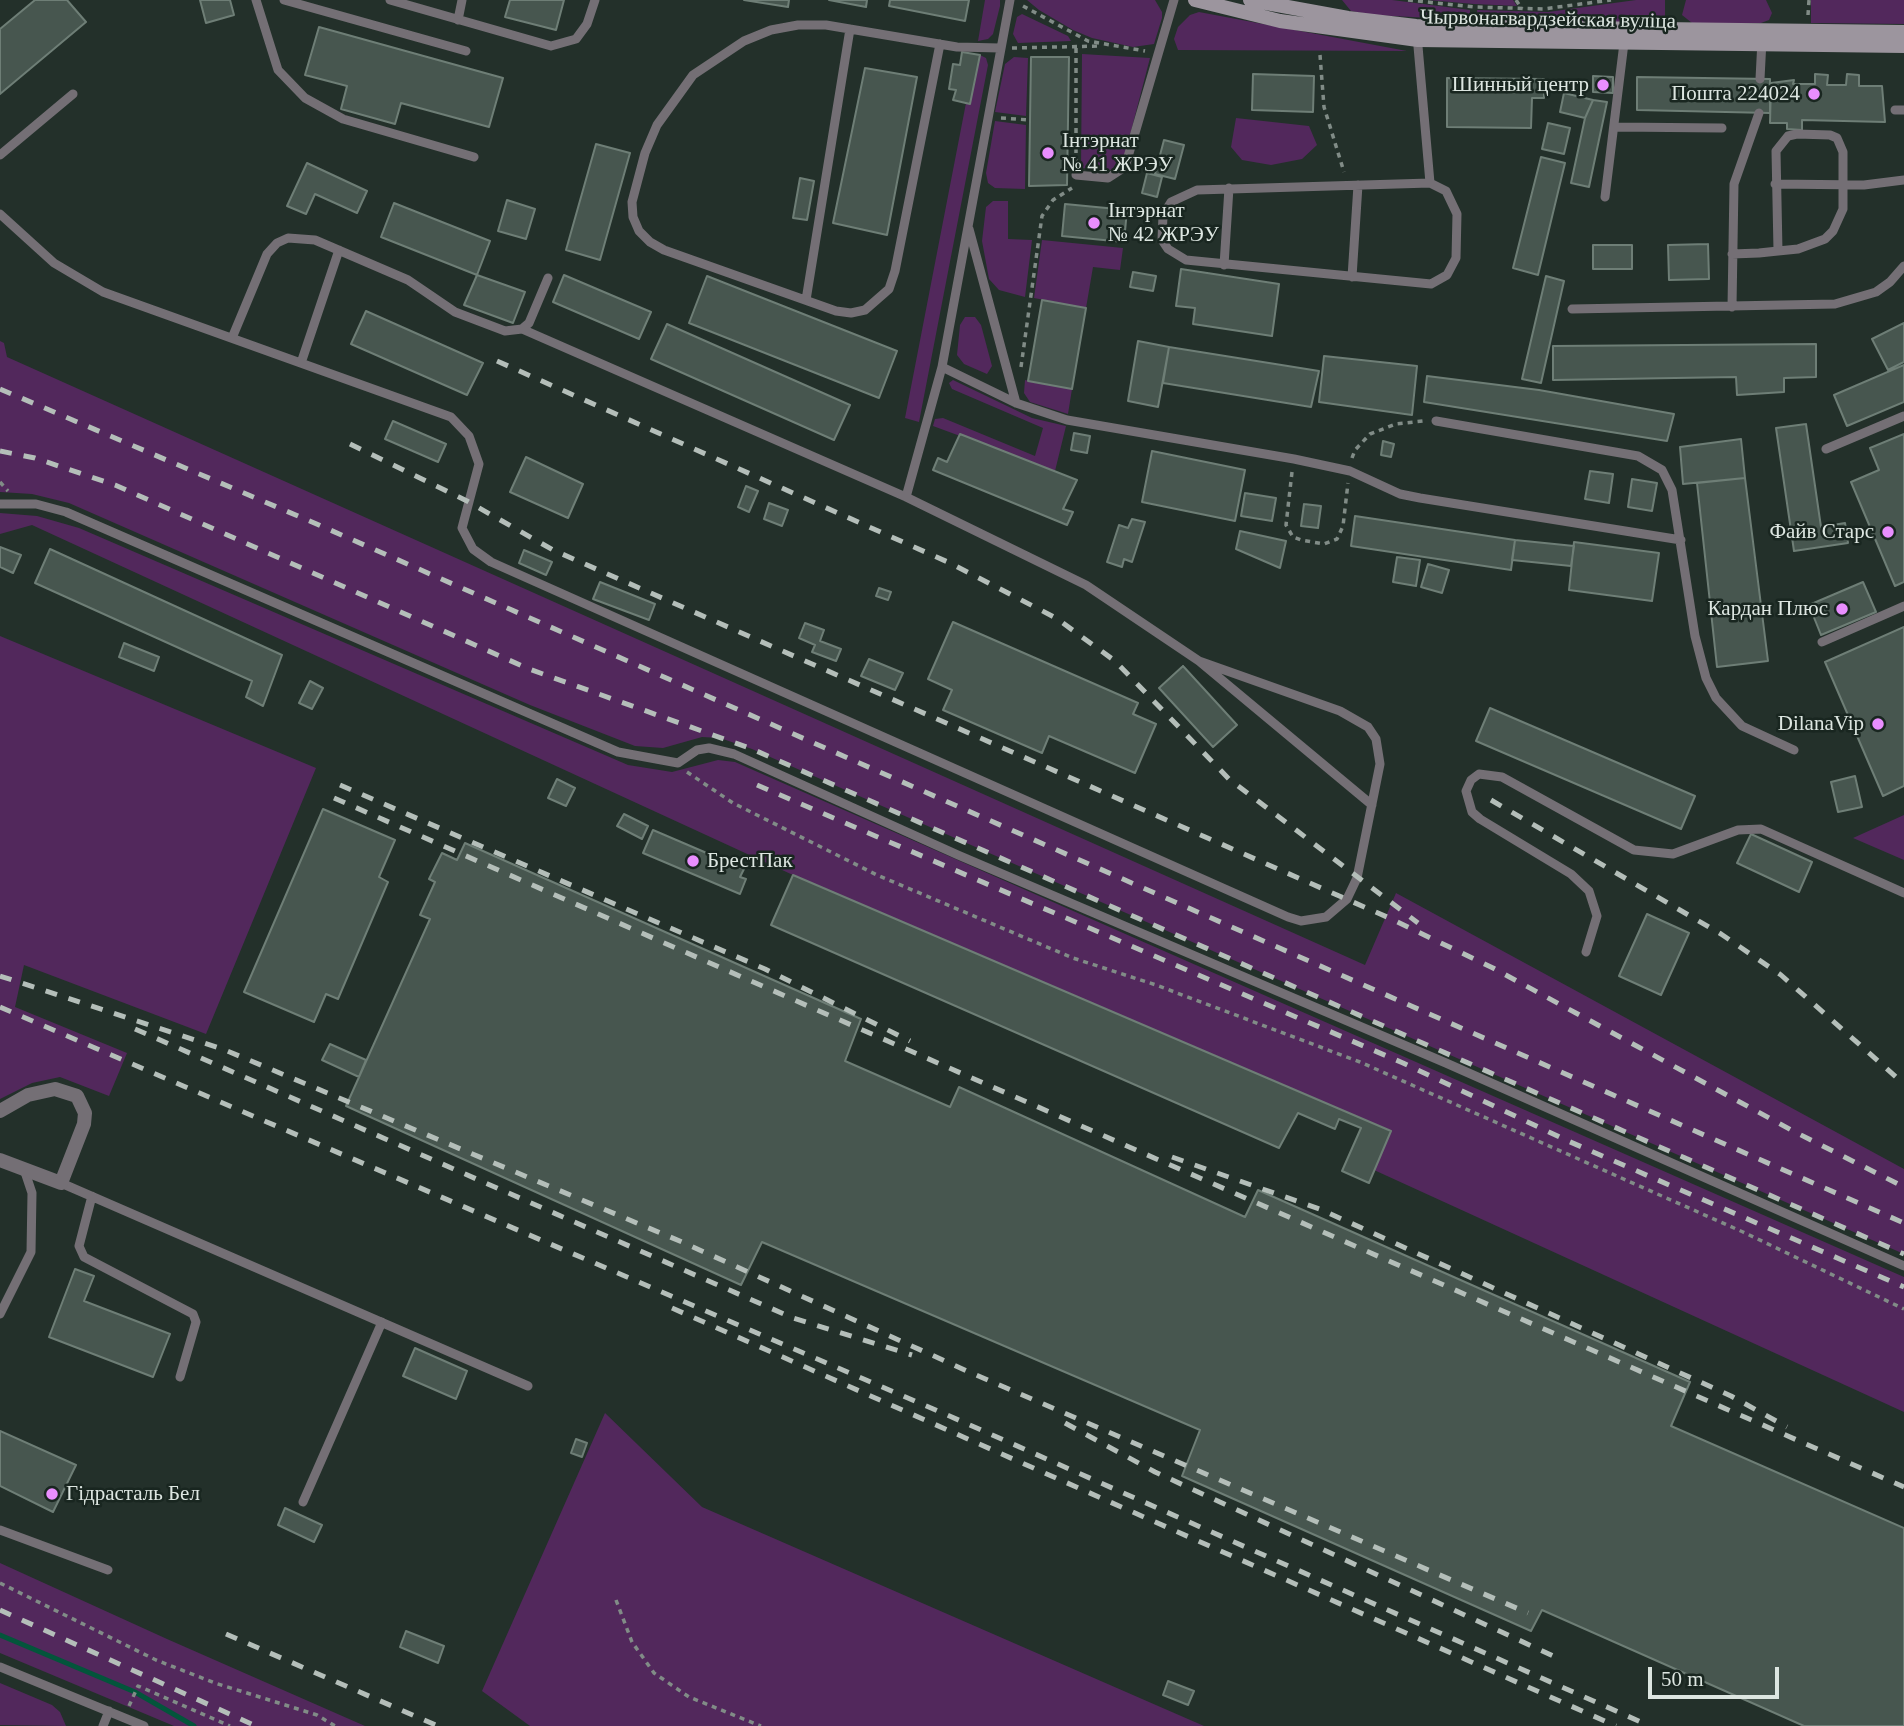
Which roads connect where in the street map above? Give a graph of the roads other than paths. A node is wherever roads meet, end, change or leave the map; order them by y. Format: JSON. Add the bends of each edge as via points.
{"nodes":[{"id":1,"x":256,"y":0,"type":"edge"},
{"id":2,"x":284,"y":0,"type":"edge"},
{"id":3,"x":390,"y":0,"type":"edge"},
{"id":4,"x":462,"y":0,"type":"edge"},
{"id":5,"x":594,"y":0,"type":"edge"},
{"id":6,"x":1010,"y":0,"type":"edge"},
{"id":7,"x":1174,"y":0,"type":"edge"},
{"id":8,"x":1195,"y":0,"type":"edge"},
{"id":9,"x":1250,"y":0,"type":"edge"},
{"id":10,"x":1322,"y":14,"type":"edge"},
{"id":11,"x":458,"y":20,"type":"junction"},
{"id":12,"x":850,"y":29,"type":"junction"},
{"id":13,"x":1417,"y":33,"type":"junction"},
{"id":14,"x":1904,"y":33,"type":"edge"},
{"id":15,"x":1762,"y":38,"type":"junction"},
{"id":16,"x":1624,"y":43,"type":"junction"},
{"id":17,"x":940,"y":44,"type":"junction"},
{"id":18,"x":1904,"y":46,"type":"edge"},
{"id":19,"x":1000,"y":48,"type":"junction"},
{"id":20,"x":466,"y":51,"type":"dead end"},
{"id":21,"x":1760,"y":79,"type":"dead end"},
{"id":22,"x":73,"y":94,"type":"dead end"},
{"id":23,"x":1759,"y":113,"type":"dead end"},
{"id":24,"x":1616,"y":127,"type":"junction"},
{"id":25,"x":1722,"y":128,"type":"dead end"},
{"id":26,"x":0,"y":155,"type":"edge"},
{"id":27,"x":474,"y":157,"type":"dead end"},
{"id":28,"x":1076,"y":175,"type":"road end"},
{"id":29,"x":1904,"y":180,"type":"edge"},
{"id":30,"x":1430,"y":183,"type":"junction"},
{"id":31,"x":1775,"y":184,"type":"junction"},
{"id":32,"x":1353,"y":185,"type":"junction"},
{"id":33,"x":1843,"y":185,"type":"junction"},
{"id":34,"x":1229,"y":188,"type":"junction"},
{"id":35,"x":1605,"y":197,"type":"dead end"},
{"id":36,"x":0,"y":214,"type":"edge"},
{"id":37,"x":968,"y":226,"type":"junction"},
{"id":38,"x":339,"y":250,"type":"junction"},
{"id":39,"x":1778,"y":251,"type":"junction"},
{"id":40,"x":1732,"y":254,"type":"junction"},
{"id":41,"x":1224,"y":265,"type":"junction"},
{"id":42,"x":1904,"y":266,"type":"edge"},
{"id":43,"x":1352,"y":276,"type":"junction"},
{"id":44,"x":548,"y":278,"type":"dead end"},
{"id":45,"x":806,"y":300,"type":"junction"},
{"id":46,"x":1732,"y":307,"type":"junction"},
{"id":47,"x":1572,"y":309,"type":"dead end"},
{"id":48,"x":522,"y":329,"type":"junction"},
{"id":49,"x":232,"y":338,"type":"junction"},
{"id":50,"x":301,"y":363,"type":"junction"},
{"id":51,"x":942,"y":367,"type":"junction"},
{"id":52,"x":1016,"y":403,"type":"junction"},
{"id":53,"x":1904,"y":416,"type":"edge"},
{"id":54,"x":1436,"y":421,"type":"road end"},
{"id":55,"x":1826,"y":449,"type":"dead end"},
{"id":56,"x":906,"y":497,"type":"junction"},
{"id":57,"x":0,"y":503,"type":"edge"},
{"id":58,"x":1681,"y":540,"type":"junction"},
{"id":59,"x":1904,"y":606,"type":"edge"},
{"id":60,"x":1822,"y":642,"type":"dead end"},
{"id":61,"x":1199,"y":661,"type":"junction"},
{"id":62,"x":1794,"y":750,"type":"dead end"},
{"id":63,"x":1372,"y":805,"type":"junction"},
{"id":64,"x":1904,"y":893,"type":"edge"},
{"id":65,"x":1586,"y":952,"type":"dead end"},
{"id":66,"x":0,"y":1111,"type":"edge"},
{"id":67,"x":0,"y":1160,"type":"edge"},
{"id":68,"x":24,"y":1169,"type":"junction"},
{"id":69,"x":61,"y":1183,"type":"junction"},
{"id":70,"x":92,"y":1196,"type":"junction"},
{"id":71,"x":1904,"y":1266,"type":"edge"},
{"id":72,"x":0,"y":1314,"type":"edge"},
{"id":73,"x":382,"y":1322,"type":"junction"},
{"id":74,"x":180,"y":1377,"type":"dead end"},
{"id":75,"x":528,"y":1386,"type":"dead end"},
{"id":76,"x":303,"y":1502,"type":"dead end"},
{"id":77,"x":0,"y":1530,"type":"edge"},
{"id":78,"x":108,"y":1570,"type":"dead end"},
{"id":79,"x":0,"y":1667,"type":"edge"},
{"id":80,"x":109,"y":1711,"type":"junction"},
{"id":81,"x":103,"y":1726,"type":"edge"},
{"id":82,"x":144,"y":1726,"type":"edge"}],
"edges":[{"from":1,"to":27,"type":"lane","via":[[278,70],[313,104],[342,119]]},
{"from":2,"to":20,"type":"lane"},
{"from":3,"to":11,"type":"lane"},
{"from":4,"to":11,"type":"lane"},
{"from":5,"to":11,"type":"lane","via":[[582,32],[558,46]]},
{"from":6,"to":19,"type":"lane"},
{"from":7,"to":28,"type":"lane","via":[[1125,167],[1108,178]]},
{"from":8,"to":10,"type":"main road","name":"Чырвонагвардзейская вуліца"},
{"from":9,"to":10,"type":"main road","name":"Чырвонагвардзейская вуліца"},
{"from":10,"to":13,"type":"main road","name":"Чырвонагвардзейская вуліца"},
{"from":12,"to":17,"type":"lane"},
{"from":12,"to":45,"type":"lane"},
{"from":12,"to":45,"type":"lane","via":[[798,25],[771,30],[735,46],[693,75],[657,125],[632,202],[639,231],[650,242]]},
{"from":13,"to":15,"type":"main road","name":"Чырвонагвардзейская вуліца"},
{"from":13,"to":16,"type":"main road","name":"Чырвонагвардзейская вуліца"},
{"from":13,"to":30,"type":"lane"},
{"from":14,"to":15,"type":"main road","name":"Чырвонагвардзейская вуліца"},
{"from":15,"to":16,"type":"main road","name":"Чырвонагвардзейская вуліца"},
{"from":15,"to":18,"type":"main road","name":"Чырвонагвардзейская вуліца"},
{"from":15,"to":21,"type":"lane"},
{"from":16,"to":24,"type":"lane"},
{"from":17,"to":19,"type":"lane"},
{"from":17,"to":45,"type":"lane","via":[[889,289],[872,305],[851,313]]},
{"from":19,"to":37,"type":"lane"},
{"from":22,"to":26,"type":"lane"},
{"from":23,"to":40,"type":"lane","via":[[1734,184]]},
{"from":24,"to":25,"type":"lane"},
{"from":24,"to":35,"type":"lane"},
{"from":29,"to":33,"type":"lane"},
{"from":30,"to":32,"type":"lane"},
{"from":30,"to":43,"type":"lane","via":[[1446,191],[1457,214],[1456,258],[1447,275],[1423,285]]},
{"from":31,"to":33,"type":"lane"},
{"from":31,"to":33,"type":"lane","via":[[1776,151],[1788,136],[1797,134],[1837,138],[1843,152]]},
{"from":31,"to":39,"type":"lane"},
{"from":32,"to":34,"type":"lane"},
{"from":32,"to":43,"type":"lane"},
{"from":33,"to":39,"type":"lane","via":[[1843,209],[1833,231],[1812,246]]},
{"from":34,"to":41,"type":"lane"},
{"from":34,"to":41,"type":"lane","via":[[1182,194],[1171,202],[1161,228],[1162,240],[1176,257]]},
{"from":36,"to":49,"type":"lane","via":[[35,249],[79,279],[130,303]]},
{"from":37,"to":51,"type":"lane"},
{"from":37,"to":52,"type":"lane"},
{"from":38,"to":48,"type":"lane","via":[[408,280],[456,312],[505,331]]},
{"from":38,"to":49,"type":"lane","via":[[300,237],[276,243],[261,265]]},
{"from":38,"to":50,"type":"lane"},
{"from":39,"to":40,"type":"lane"},
{"from":40,"to":46,"type":"lane"},
{"from":41,"to":43,"type":"lane"},
{"from":42,"to":46,"type":"lane","via":[[1876,292],[1856,299],[1835,304]]},
{"from":44,"to":48,"type":"lane","via":[[534,314]]},
{"from":46,"to":47,"type":"lane"},
{"from":48,"to":56,"type":"lane"},
{"from":49,"to":50,"type":"lane"},
{"from":50,"to":63,"type":"lane","via":[[440,412],[460,425],[479,464],[462,528],[473,549],[491,562],[1288,917],[1301,921],[1326,917],[1347,899],[1359,870]]},
{"from":51,"to":52,"type":"lane"},
{"from":51,"to":56,"type":"lane"},
{"from":52,"to":58,"type":"lane","via":[[1067,420],[1350,471],[1400,494]]},
{"from":53,"to":55,"type":"lane"},
{"from":54,"to":58,"type":"lane","via":[[1651,462],[1668,479]]},
{"from":56,"to":61,"type":"lane","via":[[1086,585]]},
{"from":57,"to":71,"type":"lane","via":[[36,504],[66,512],[618,752],[678,763],[709,748],[734,754]]},
{"from":58,"to":62,"type":"lane","via":[[1700,658],[1716,698],[1742,726]]},
{"from":59,"to":60,"type":"lane"},
{"from":61,"to":63,"type":"lane"},
{"from":61,"to":63,"type":"lane","via":[[1340,711],[1368,727],[1376,739],[1381,764]]},
{"from":64,"to":65,"type":"lane","via":[[1761,830],[1738,830],[1673,854],[1634,850],[1502,776],[1479,774],[1466,791],[1472,812],[1571,874],[1589,891],[1597,916]]},
{"from":66,"to":69,"type":"street","via":[[42,1091],[55,1089],[77,1096],[83,1104],[84,1124]]},
{"from":67,"to":68,"type":"street"},
{"from":68,"to":69,"type":"street"},
{"from":68,"to":72,"type":"lane","via":[[32,1193],[31,1252]]},
{"from":69,"to":70,"type":"lane"},
{"from":70,"to":73,"type":"lane"},
{"from":70,"to":74,"type":"lane","via":[[79,1246],[84,1256],[193,1314],[196,1322]]},
{"from":73,"to":75,"type":"lane"},
{"from":73,"to":76,"type":"lane"},
{"from":77,"to":78,"type":"lane"},
{"from":79,"to":80,"type":"lane"},
{"from":80,"to":81,"type":"lane"},
{"from":80,"to":82,"type":"lane"}]}
